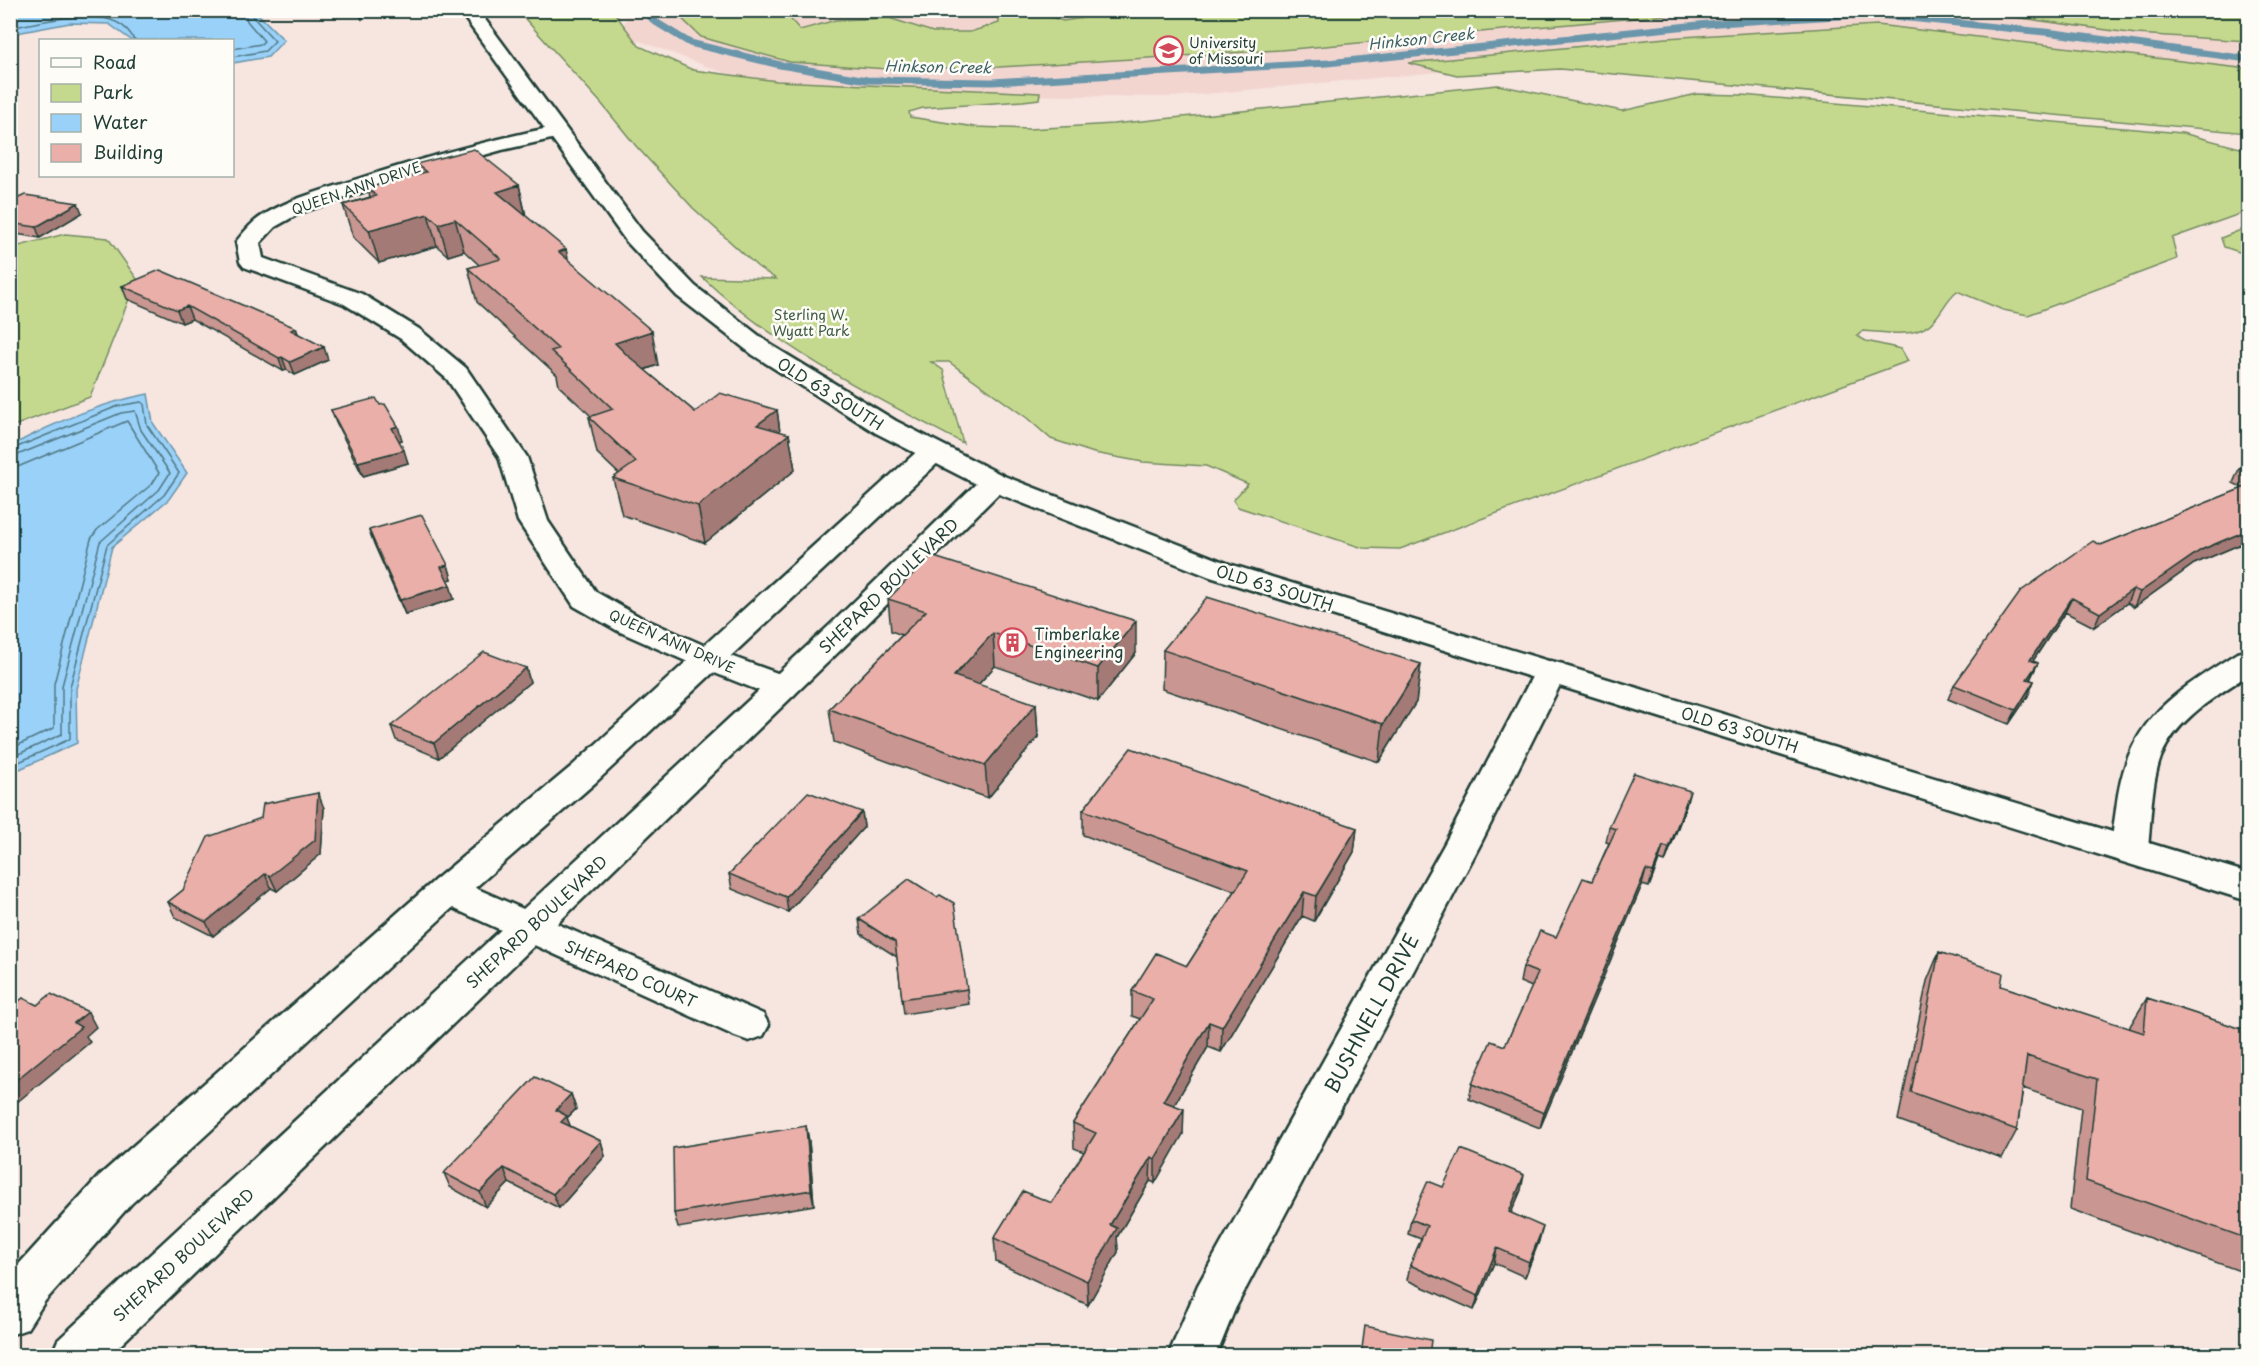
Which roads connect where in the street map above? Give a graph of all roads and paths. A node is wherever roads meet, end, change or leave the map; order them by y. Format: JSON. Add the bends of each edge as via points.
{"nodes":[{"id":1,"x":468,"y":10,"type":"edge"},
{"id":2,"x":558,"y":132,"type":"junction"},
{"id":3,"x":933,"y":452,"type":"junction"},
{"id":4,"x":994,"y":482,"type":"junction"},
{"id":5,"x":708,"y":659,"type":"junction"},
{"id":6,"x":2248,"y":660,"type":"edge"},
{"id":7,"x":1551,"y":671,"type":"junction"},
{"id":8,"x":782,"y":687,"type":"junction"},
{"id":9,"x":2130,"y":849,"type":"junction"},
{"id":10,"x":2248,"y":887,"type":"edge"},
{"id":11,"x":448,"y":890,"type":"junction"},
{"id":12,"x":529,"y":928,"type":"junction"},
{"id":13,"x":749,"y":1025,"type":"dead end"},
{"id":14,"x":10,"y":1314,"type":"edge"},
{"id":15,"x":75,"y":1356,"type":"edge"},
{"id":16,"x":1192,"y":1356,"type":"edge"}],
"edges":[{"from":1,"to":2,"type":"street","name":"OLD 63 SOUTH"},
{"from":2,"to":3,"type":"street","name":"OLD 63 SOUTH","via":[[634,236],[686,291],[762,350]]},
{"from":2,"to":5,"type":"street","name":"QUEEN ANN DRIVE","via":[[419,166],[292,208],[267,222],[248,242],[252,262],[353,299],[410,334],[457,374],[513,458],[533,521],[585,599],[629,624]]},
{"from":3,"to":4,"type":"street","name":"OLD 63 SOUTH"},
{"from":3,"to":5,"type":"street"},
{"from":4,"to":7,"type":"street","name":"OLD 63 SOUTH","via":[[1221,571]]},
{"from":4,"to":8,"type":"street","name":"SHEPARD BOULEVARD"},
{"from":5,"to":8,"type":"street","name":"QUEEN ANN DRIVE"},
{"from":5,"to":11,"type":"street","via":[[584,774]]},
{"from":6,"to":9,"type":"street","via":[[2187,701],[2163,726],[2145,755],[2136,790]]},
{"from":7,"to":9,"type":"street","name":"OLD 63 SOUTH"},
{"from":7,"to":16,"type":"street","name":"BUSHNELL DRIVE","via":[[1215,1300]]},
{"from":8,"to":12,"type":"street","name":"SHEPARD BOULEVARD"},
{"from":9,"to":10,"type":"street","name":"OLD 63 SOUTH"},
{"from":11,"to":12,"type":"street","name":"SHEPARD COURT"},
{"from":11,"to":14,"type":"street","via":[[115,1190],[29,1286]]},
{"from":12,"to":13,"type":"street","name":"SHEPARD COURT"},
{"from":12,"to":15,"type":"street","name":"SHEPARD BOULEVARD"}]}
